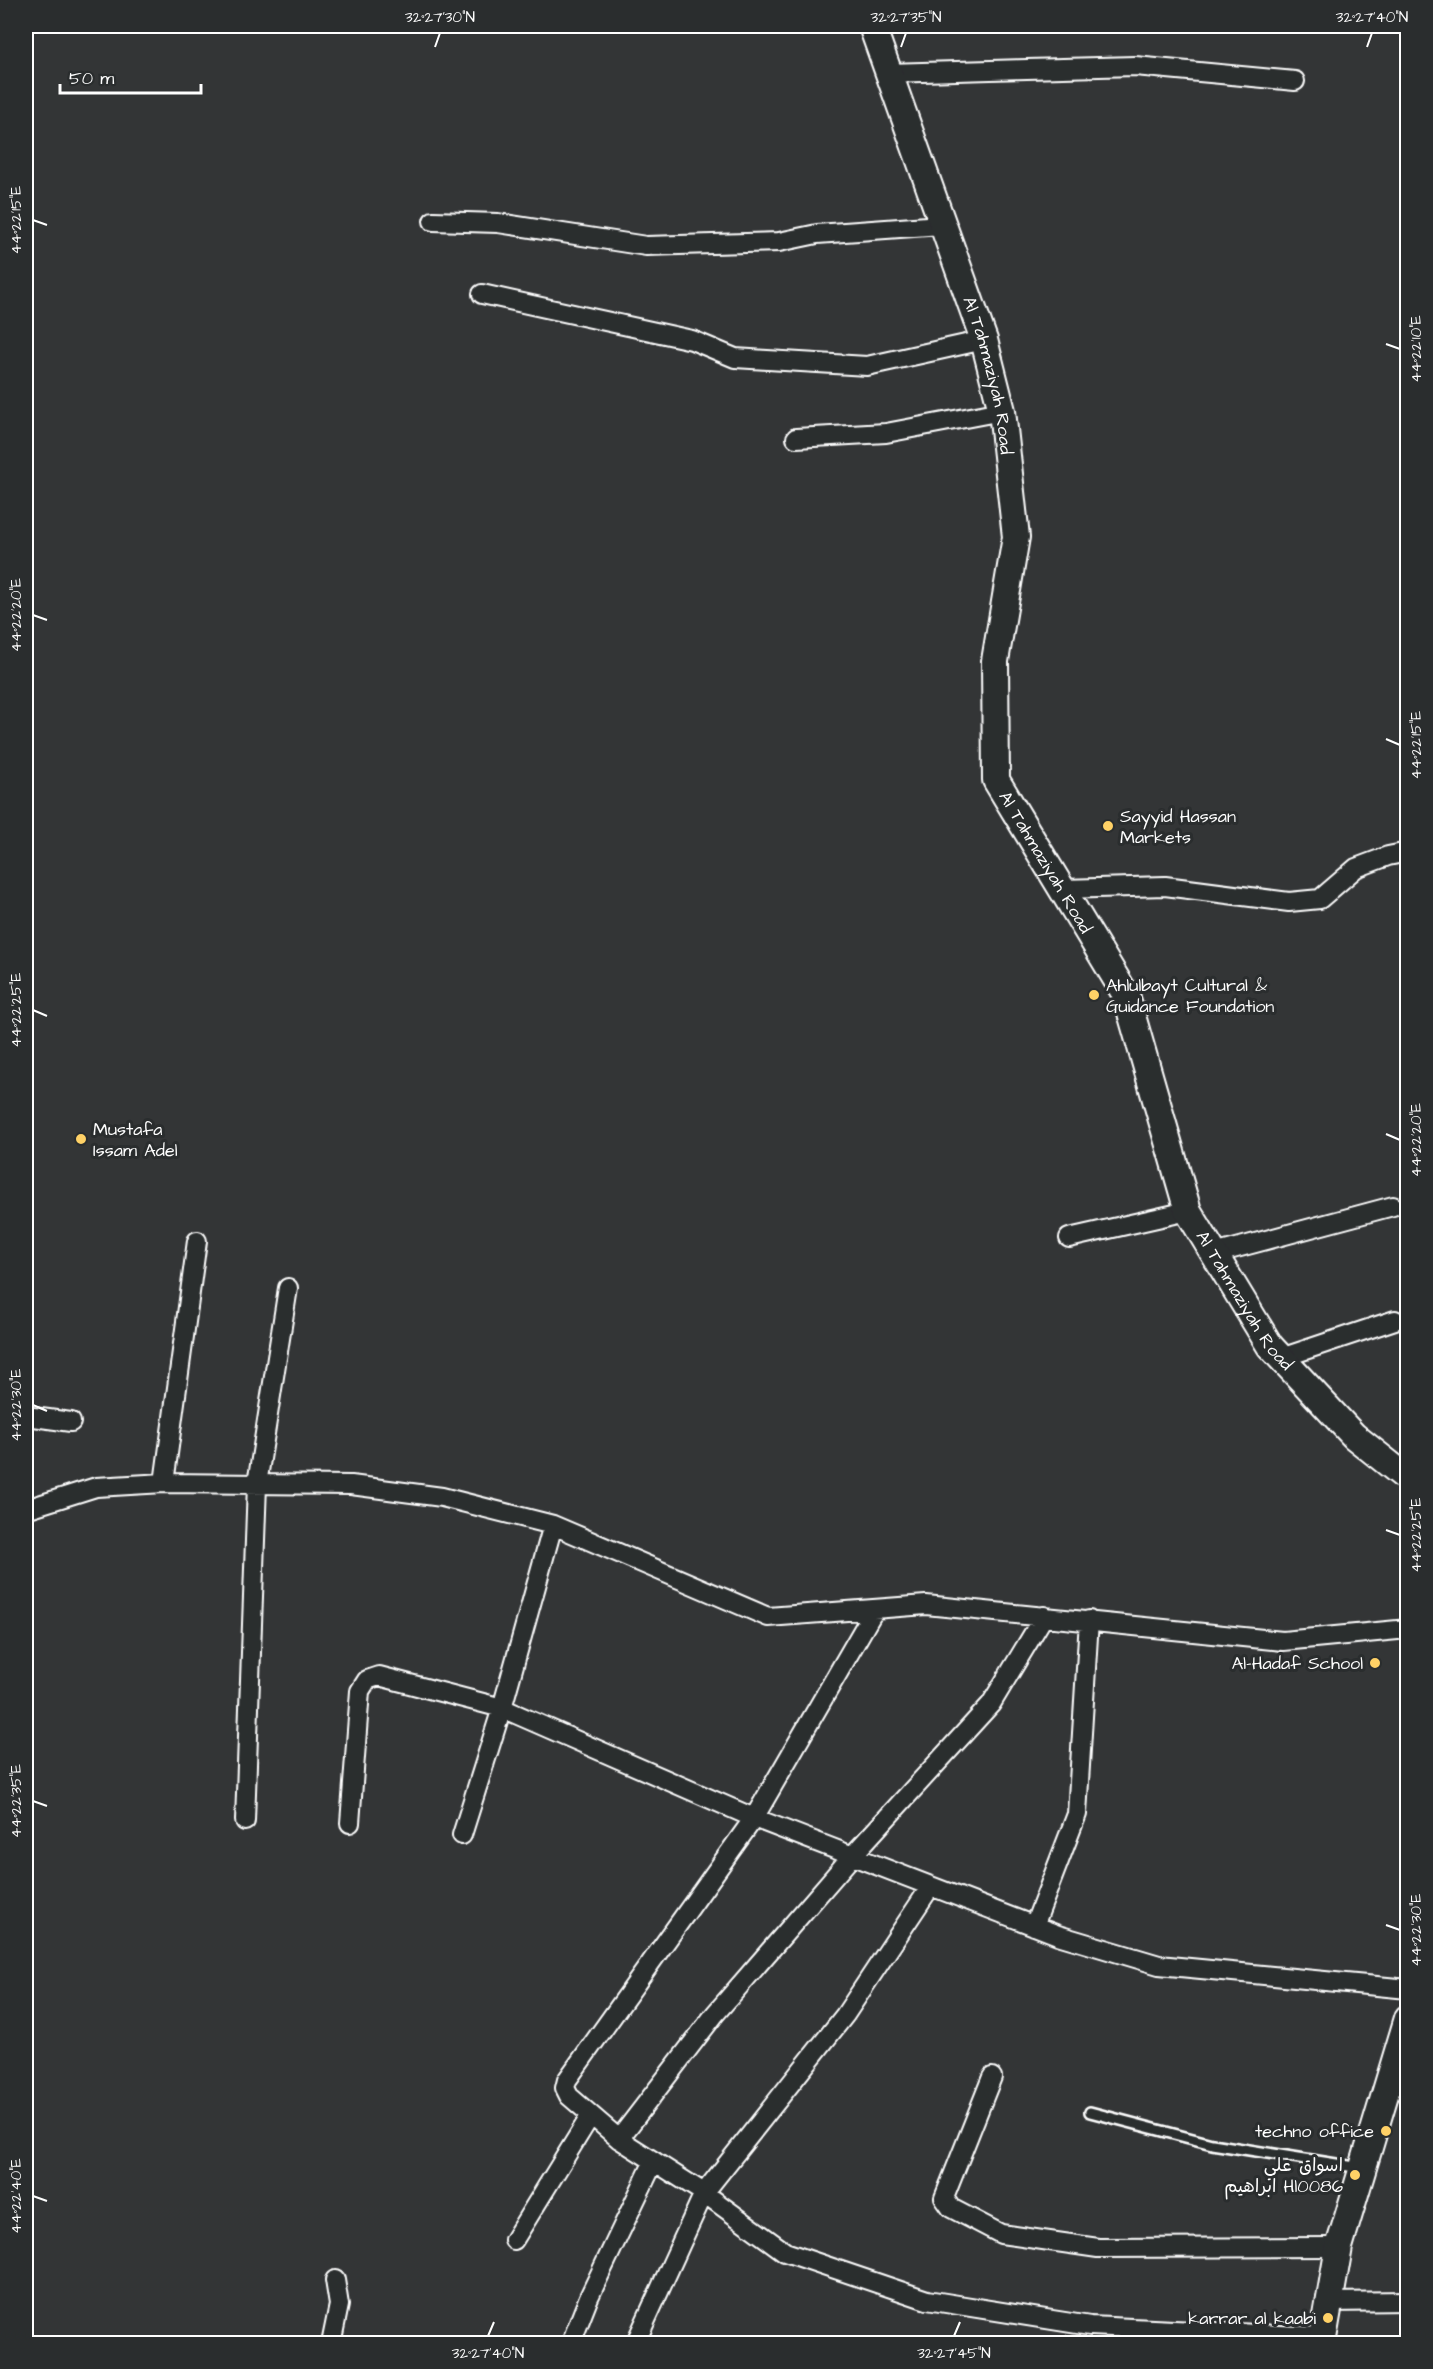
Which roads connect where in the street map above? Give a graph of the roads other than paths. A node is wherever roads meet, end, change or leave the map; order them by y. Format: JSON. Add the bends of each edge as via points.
{"nodes":[{"id":1,"x":872,"y":26,"type":"edge"},
{"id":2,"x":888,"y":73,"type":"junction"},
{"id":3,"x":1295,"y":81,"type":"dead end"},
{"id":4,"x":433,"y":221,"type":"dead end"},
{"id":5,"x":941,"y":225,"type":"junction"},
{"id":6,"x":482,"y":294,"type":"dead end"},
{"id":7,"x":984,"y":340,"type":"junction"},
{"id":8,"x":1002,"y":411,"type":"junction"},
{"id":9,"x":796,"y":438,"type":"dead end"},
{"id":10,"x":1407,"y":852,"type":"edge"},
{"id":11,"x":1063,"y":889,"type":"junction"},
{"id":12,"x":1393,"y":1206,"type":"dead end"},
{"id":13,"x":1188,"y":1211,"type":"junction"},
{"id":14,"x":1069,"y":1238,"type":"dead end"},
{"id":15,"x":197,"y":1241,"type":"dead end"},
{"id":16,"x":1214,"y":1254,"type":"junction"},
{"id":17,"x":288,"y":1288,"type":"dead end"},
{"id":18,"x":1395,"y":1320,"type":"dead end"},
{"id":19,"x":1281,"y":1358,"type":"junction"},
{"id":20,"x":26,"y":1416,"type":"edge"},
{"id":21,"x":71,"y":1422,"type":"dead end"},
{"id":22,"x":1407,"y":1479,"type":"edge"},
{"id":23,"x":164,"y":1483,"type":"junction"},
{"id":24,"x":257,"y":1484,"type":"junction"},
{"id":25,"x":26,"y":1509,"type":"edge"},
{"id":26,"x":553,"y":1525,"type":"junction"},
{"id":27,"x":875,"y":1609,"type":"junction"},
{"id":28,"x":1044,"y":1616,"type":"junction"},
{"id":29,"x":1089,"y":1620,"type":"junction"},
{"id":30,"x":1407,"y":1629,"type":"edge"},
{"id":31,"x":502,"y":1708,"type":"junction"},
{"id":32,"x":754,"y":1818,"type":"junction"},
{"id":33,"x":245,"y":1821,"type":"dead end"},
{"id":34,"x":350,"y":1823,"type":"dead end"},
{"id":35,"x":462,"y":1834,"type":"dead end"},
{"id":36,"x":852,"y":1856,"type":"junction"},
{"id":37,"x":931,"y":1886,"type":"junction"},
{"id":38,"x":1034,"y":1926,"type":"junction"},
{"id":39,"x":1407,"y":1989,"type":"edge"},
{"id":40,"x":1407,"y":2018,"type":"edge"},
{"id":41,"x":1401,"y":2061,"type":"edge"},
{"id":42,"x":992,"y":2077,"type":"dead end"},
{"id":43,"x":1090,"y":2112,"type":"dead end"},
{"id":44,"x":591,"y":2115,"type":"junction"},
{"id":45,"x":619,"y":2139,"type":"junction"},
{"id":46,"x":654,"y":2161,"type":"junction"},
{"id":47,"x":1363,"y":2168,"type":"junction"},
{"id":48,"x":704,"y":2193,"type":"junction"},
{"id":49,"x":514,"y":2240,"type":"dead end"},
{"id":50,"x":1339,"y":2247,"type":"junction"},
{"id":51,"x":335,"y":2280,"type":"dead end"},
{"id":52,"x":1407,"y":2301,"type":"edge"},
{"id":53,"x":1329,"y":2302,"type":"junction"},
{"id":54,"x":1323,"y":2340,"type":"edge"},
{"id":55,"x":331,"y":2343,"type":"edge"},
{"id":56,"x":570,"y":2343,"type":"edge"},
{"id":57,"x":635,"y":2343,"type":"edge"}],
"edges":[{"from":1,"to":2,"type":"main road","name":"Al Tahmaziyah Road"},
{"from":2,"to":3,"type":"street","via":[[1135,66]]},
{"from":2,"to":5,"type":"main road","name":"Al Tahmaziyah Road"},
{"from":4,"to":5,"type":"street","via":[[498,223],[646,246],[779,242],[817,234]]},
{"from":5,"to":7,"type":"main road","name":"Al Tahmaziyah Road"},
{"from":6,"to":7,"type":"street","via":[[692,340],[735,358],[867,366]]},
{"from":7,"to":8,"type":"main road","name":"Al Tahmaziyah Road"},
{"from":8,"to":9,"type":"street","via":[[886,433]]},
{"from":8,"to":11,"type":"main road","name":"Al Tahmaziyah Road","via":[[1016,537],[995,661],[996,780]]},
{"from":10,"to":11,"type":"street","via":[[1356,868],[1320,899],[1289,902],[1165,886]]},
{"from":11,"to":13,"type":"main road","name":"Al Tahmaziyah Road","via":[[1126,994]]},
{"from":12,"to":16,"type":"street"},
{"from":13,"to":14,"type":"street"},
{"from":13,"to":16,"type":"main road","name":"Al Tahmaziyah Road"},
{"from":15,"to":23,"type":"street"},
{"from":16,"to":19,"type":"main road","name":"Al Tahmaziyah Road"},
{"from":17,"to":24,"type":"street"},
{"from":18,"to":19,"type":"street"},
{"from":19,"to":22,"type":"main road","name":"Al Tahmaziyah Road","via":[[1354,1436]]},
{"from":20,"to":21,"type":"street"},
{"from":23,"to":24,"type":"street"},
{"from":23,"to":25,"type":"street","via":[[96,1487]]},
{"from":24,"to":26,"type":"street","via":[[351,1485],[442,1497]]},
{"from":24,"to":33,"type":"street"},
{"from":26,"to":27,"type":"street","via":[[768,1617]]},
{"from":26,"to":31,"type":"street"},
{"from":27,"to":28,"type":"street","via":[[926,1605]]},
{"from":27,"to":32,"type":"street"},
{"from":28,"to":29,"type":"street"},
{"from":28,"to":36,"type":"street","via":[[991,1704]]},
{"from":29,"to":30,"type":"street","via":[[1283,1641]]},
{"from":29,"to":38,"type":"street","via":[[1077,1814]]},
{"from":31,"to":32,"type":"street"},
{"from":31,"to":34,"type":"street","via":[[379,1676],[368,1680],[360,1691]]},
{"from":31,"to":35,"type":"street"},
{"from":32,"to":36,"type":"street"},
{"from":32,"to":44,"type":"street","via":[[567,2080],[568,2096]]},
{"from":36,"to":37,"type":"street"},
{"from":36,"to":45,"type":"street","via":[[715,2014]]},
{"from":37,"to":38,"type":"street"},
{"from":37,"to":48,"type":"street","via":[[845,2015]]},
{"from":38,"to":39,"type":"street","via":[[1159,1965]]},
{"from":40,"to":41,"type":"main road"},
{"from":41,"to":47,"type":"main road"},
{"from":42,"to":50,"type":"street","via":[[944,2198],[951,2208],[1001,2234],[1098,2248]]},
{"from":43,"to":47,"type":"lane","via":[[1212,2144]]},
{"from":44,"to":45,"type":"street"},
{"from":44,"to":49,"type":"street"},
{"from":45,"to":46,"type":"street"},
{"from":46,"to":48,"type":"street"},
{"from":46,"to":56,"type":"street"},
{"from":47,"to":50,"type":"main road"},
{"from":48,"to":54,"type":"street","via":[[785,2252],[927,2300],[1090,2326]]},
{"from":48,"to":57,"type":"street"},
{"from":50,"to":53,"type":"main road"},
{"from":51,"to":55,"type":"street","via":[[339,2305]]},
{"from":52,"to":53,"type":"street"},
{"from":53,"to":54,"type":"main road"}]}
